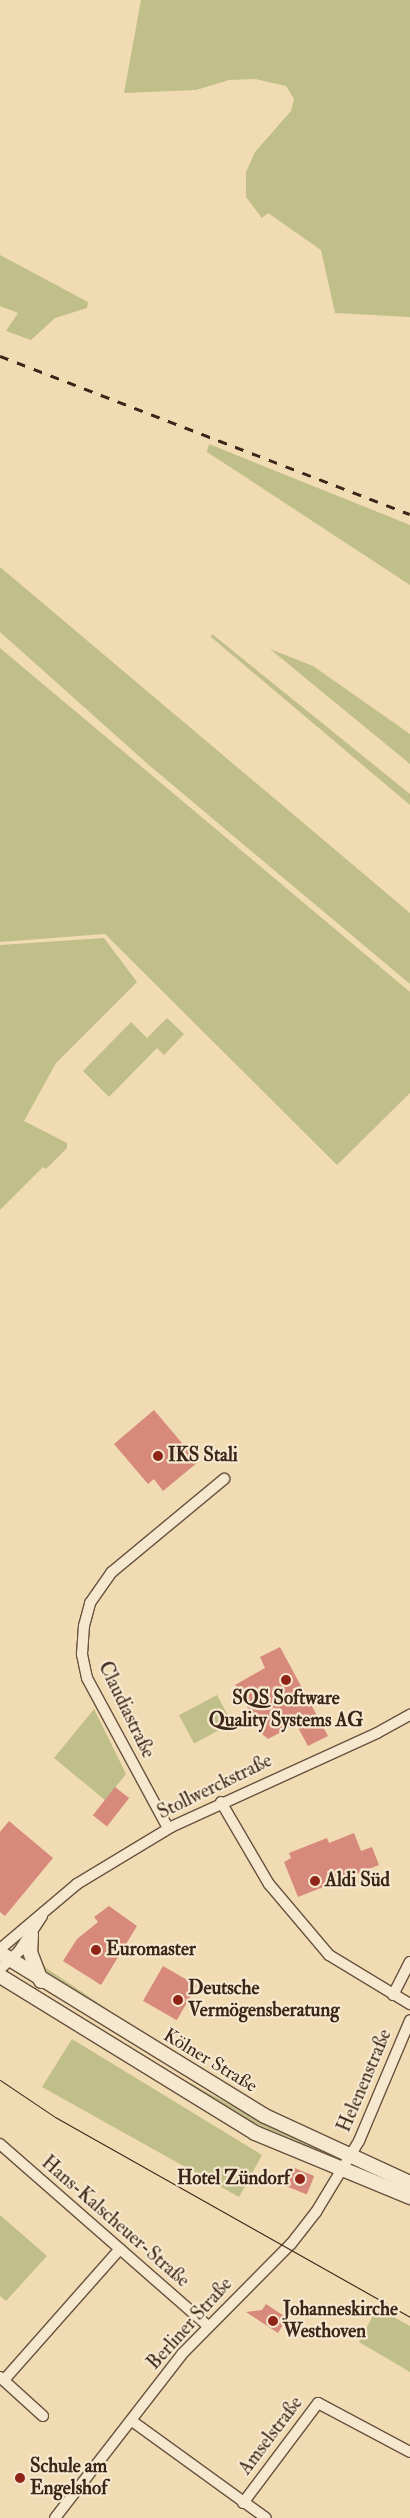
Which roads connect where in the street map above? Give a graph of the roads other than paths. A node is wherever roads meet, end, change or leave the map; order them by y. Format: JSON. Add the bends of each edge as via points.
{"nodes":[{"id":1,"x":224,"y":1479,"type":"dead end"},
{"id":2,"x":410,"y":1715,"type":"edge"},
{"id":3,"x":221,"y":1802,"type":"junction"},
{"id":4,"x":168,"y":1828,"type":"junction"},
{"id":5,"x":45,"y":1911,"type":"junction"},
{"id":6,"x":31,"y":1935,"type":"junction"},
{"id":7,"x":0,"y":1949,"type":"edge"},
{"id":8,"x":3,"y":1961,"type":"edge"},
{"id":9,"x":410,"y":1962,"type":"edge"},
{"id":10,"x":0,"y":1976,"type":"edge"},
{"id":11,"x":41,"y":1981,"type":"junction"},
{"id":12,"x":393,"y":1995,"type":"junction"},
{"id":13,"x":410,"y":2004,"type":"edge"},
{"id":14,"x":410,"y":2020,"type":"edge"},
{"id":15,"x":0,"y":2144,"type":"edge"},
{"id":16,"x":352,"y":2155,"type":"junction"},
{"id":17,"x":344,"y":2170,"type":"junction"},
{"id":18,"x":410,"y":2183,"type":"edge"},
{"id":19,"x":410,"y":2197,"type":"edge"},
{"id":20,"x":120,"y":2249,"type":"junction"},
{"id":21,"x":208,"y":2326,"type":"junction"},
{"id":22,"x":2,"y":2378,"type":"edge"},
{"id":23,"x":43,"y":2416,"type":"dead end"},
{"id":24,"x":132,"y":2421,"type":"junction"},
{"id":25,"x":410,"y":2452,"type":"edge"},
{"id":26,"x":243,"y":2503,"type":"junction"},
{"id":27,"x":55,"y":2518,"type":"edge"},
{"id":28,"x":266,"y":2518,"type":"edge"}],
"edges":[{"from":1,"to":4,"type":"street","name":"Claudiastraße","via":[[112,1572],[90,1603],[84,1626],[82,1654],[87,1678]]},
{"from":2,"to":3,"type":"street","name":"Stollwerckstraße","via":[[348,1747]]},
{"from":3,"to":4,"type":"street","name":"Stollwerckstraße"},
{"from":3,"to":12,"type":"street","via":[[269,1884],[329,1955]]},
{"from":4,"to":5,"type":"street","name":"Stollwerckstraße","via":[[77,1884]]},
{"from":5,"to":6,"type":"street","name":"Stollwerckstraße"},
{"from":5,"to":7,"type":"street","name":"Stollwerckstraße"},
{"from":6,"to":8,"type":"street","name":"Stollwerckstraße"},
{"from":6,"to":11,"type":"main road","via":[[30,1952]]},
{"from":8,"to":11,"type":"main road","name":"Kölner Straße"},
{"from":9,"to":12,"type":"street"},
{"from":10,"to":17,"type":"main road","name":"Kölner Straße","via":[[255,2132]]},
{"from":11,"to":16,"type":"main road","name":"Kölner Straße","via":[[265,2116]]},
{"from":12,"to":13,"type":"street"},
{"from":14,"to":16,"type":"street","name":"Helenenstraße"},
{"from":15,"to":20,"type":"street","name":"Hans-Kalscheuer-Straße"},
{"from":16,"to":17,"type":"street","name":"Berliner Straße"},
{"from":16,"to":18,"type":"main road","name":"Kölner Straße"},
{"from":17,"to":19,"type":"main road","name":"Kölner Straße"},
{"from":17,"to":21,"type":"street","name":"Berliner Straße","via":[[291,2244]]},
{"from":20,"to":21,"type":"street","name":"Hans-Kalscheuer-Straße"},
{"from":20,"to":22,"type":"street"},
{"from":21,"to":24,"type":"street","name":"Berliner Straße"},
{"from":22,"to":23,"type":"street"},
{"from":24,"to":26,"type":"street"},
{"from":24,"to":27,"type":"street","name":"Berliner Straße"},
{"from":25,"to":26,"type":"street","name":"Amselstraße","via":[[318,2403]]},
{"from":26,"to":28,"type":"street"}]}
